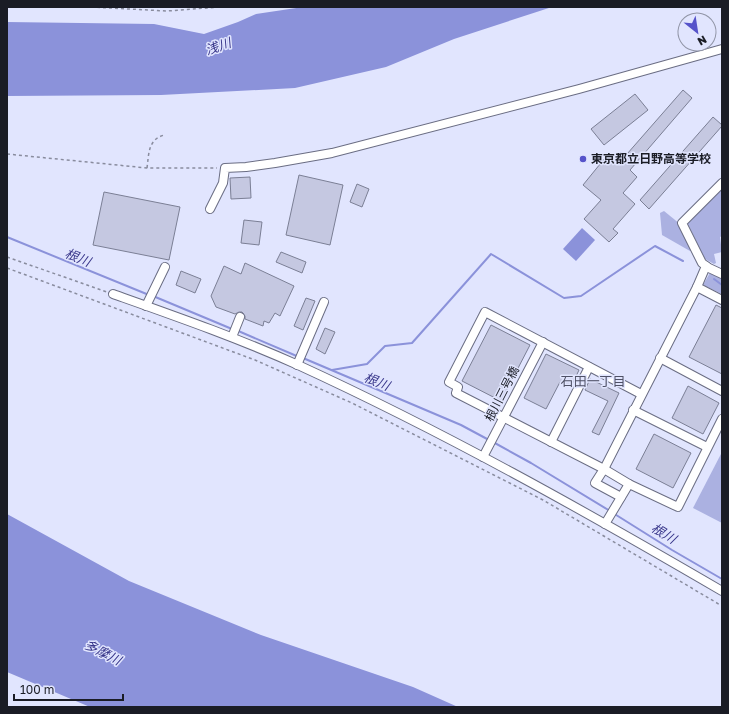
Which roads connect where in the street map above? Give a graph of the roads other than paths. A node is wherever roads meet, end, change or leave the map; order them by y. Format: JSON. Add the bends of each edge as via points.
{"nodes":[{"id":1,"x":722,"y":49,"type":"edge"},
{"id":2,"x":722,"y":183,"type":"edge"},
{"id":3,"x":210,"y":209,"type":"dead end"},
{"id":4,"x":706,"y":266,"type":"junction"},
{"id":5,"x":165,"y":267,"type":"dead end"},
{"id":6,"x":722,"y":274,"type":"edge"},
{"id":7,"x":697,"y":287,"type":"junction"},
{"id":8,"x":113,"y":294,"type":"road end"},
{"id":9,"x":722,"y":300,"type":"edge"},
{"id":10,"x":324,"y":302,"type":"dead end"},
{"id":11,"x":148,"y":303,"type":"junction"},
{"id":12,"x":238,"y":320,"type":"dead end"},
{"id":13,"x":232,"y":335,"type":"junction"},
{"id":14,"x":542,"y":342,"type":"junction"},
{"id":15,"x":660,"y":358,"type":"junction"},
{"id":16,"x":298,"y":362,"type":"junction"},
{"id":17,"x":589,"y":367,"type":"junction"},
{"id":18,"x":722,"y":391,"type":"edge"},
{"id":19,"x":642,"y":394,"type":"junction"},
{"id":20,"x":634,"y":410,"type":"junction"},
{"id":21,"x":503,"y":418,"type":"junction"},
{"id":22,"x":722,"y":419,"type":"edge"},
{"id":23,"x":551,"y":442,"type":"junction"},
{"id":24,"x":707,"y":448,"type":"junction"},
{"id":25,"x":483,"y":457,"type":"junction"},
{"id":26,"x":604,"y":469,"type":"junction"},
{"id":27,"x":629,"y":484,"type":"junction"},
{"id":28,"x":621,"y":497,"type":"junction"},
{"id":29,"x":607,"y":521,"type":"junction"},
{"id":30,"x":722,"y":591,"type":"edge"}],
"edges":[{"from":1,"to":3,"type":"street","via":[[338,152],[275,164],[225,168],[223,183]]},
{"from":2,"to":4,"type":"street","via":[[682,223],[702,263]]},
{"from":4,"to":6,"type":"street"},
{"from":4,"to":7,"type":"street"},
{"from":5,"to":11,"type":"street"},
{"from":7,"to":9,"type":"street"},
{"from":7,"to":15,"type":"street"},
{"from":8,"to":11,"type":"street"},
{"from":10,"to":16,"type":"street"},
{"from":11,"to":13,"type":"street"},
{"from":12,"to":13,"type":"street"},
{"from":13,"to":16,"type":"street"},
{"from":14,"to":17,"type":"street"},
{"from":14,"to":21,"type":"street","name":"根川三号橋"},
{"from":14,"to":21,"type":"street","via":[[485,312],[449,382],[458,387],[456,393]]},
{"from":15,"to":18,"type":"street"},
{"from":15,"to":19,"type":"street"},
{"from":16,"to":25,"type":"street"},
{"from":17,"to":19,"type":"street"},
{"from":17,"to":23,"type":"street"},
{"from":19,"to":20,"type":"street"},
{"from":20,"to":24,"type":"street"},
{"from":20,"to":26,"type":"street"},
{"from":21,"to":23,"type":"street"},
{"from":21,"to":25,"type":"street","name":"根川三号橋"},
{"from":22,"to":24,"type":"street"},
{"from":23,"to":26,"type":"street"},
{"from":24,"to":27,"type":"street","via":[[678,507]]},
{"from":25,"to":29,"type":"street"},
{"from":26,"to":27,"type":"street"},
{"from":26,"to":28,"type":"street","via":[[595,483]]},
{"from":27,"to":28,"type":"street"},
{"from":28,"to":29,"type":"street"},
{"from":29,"to":30,"type":"street"}]}
